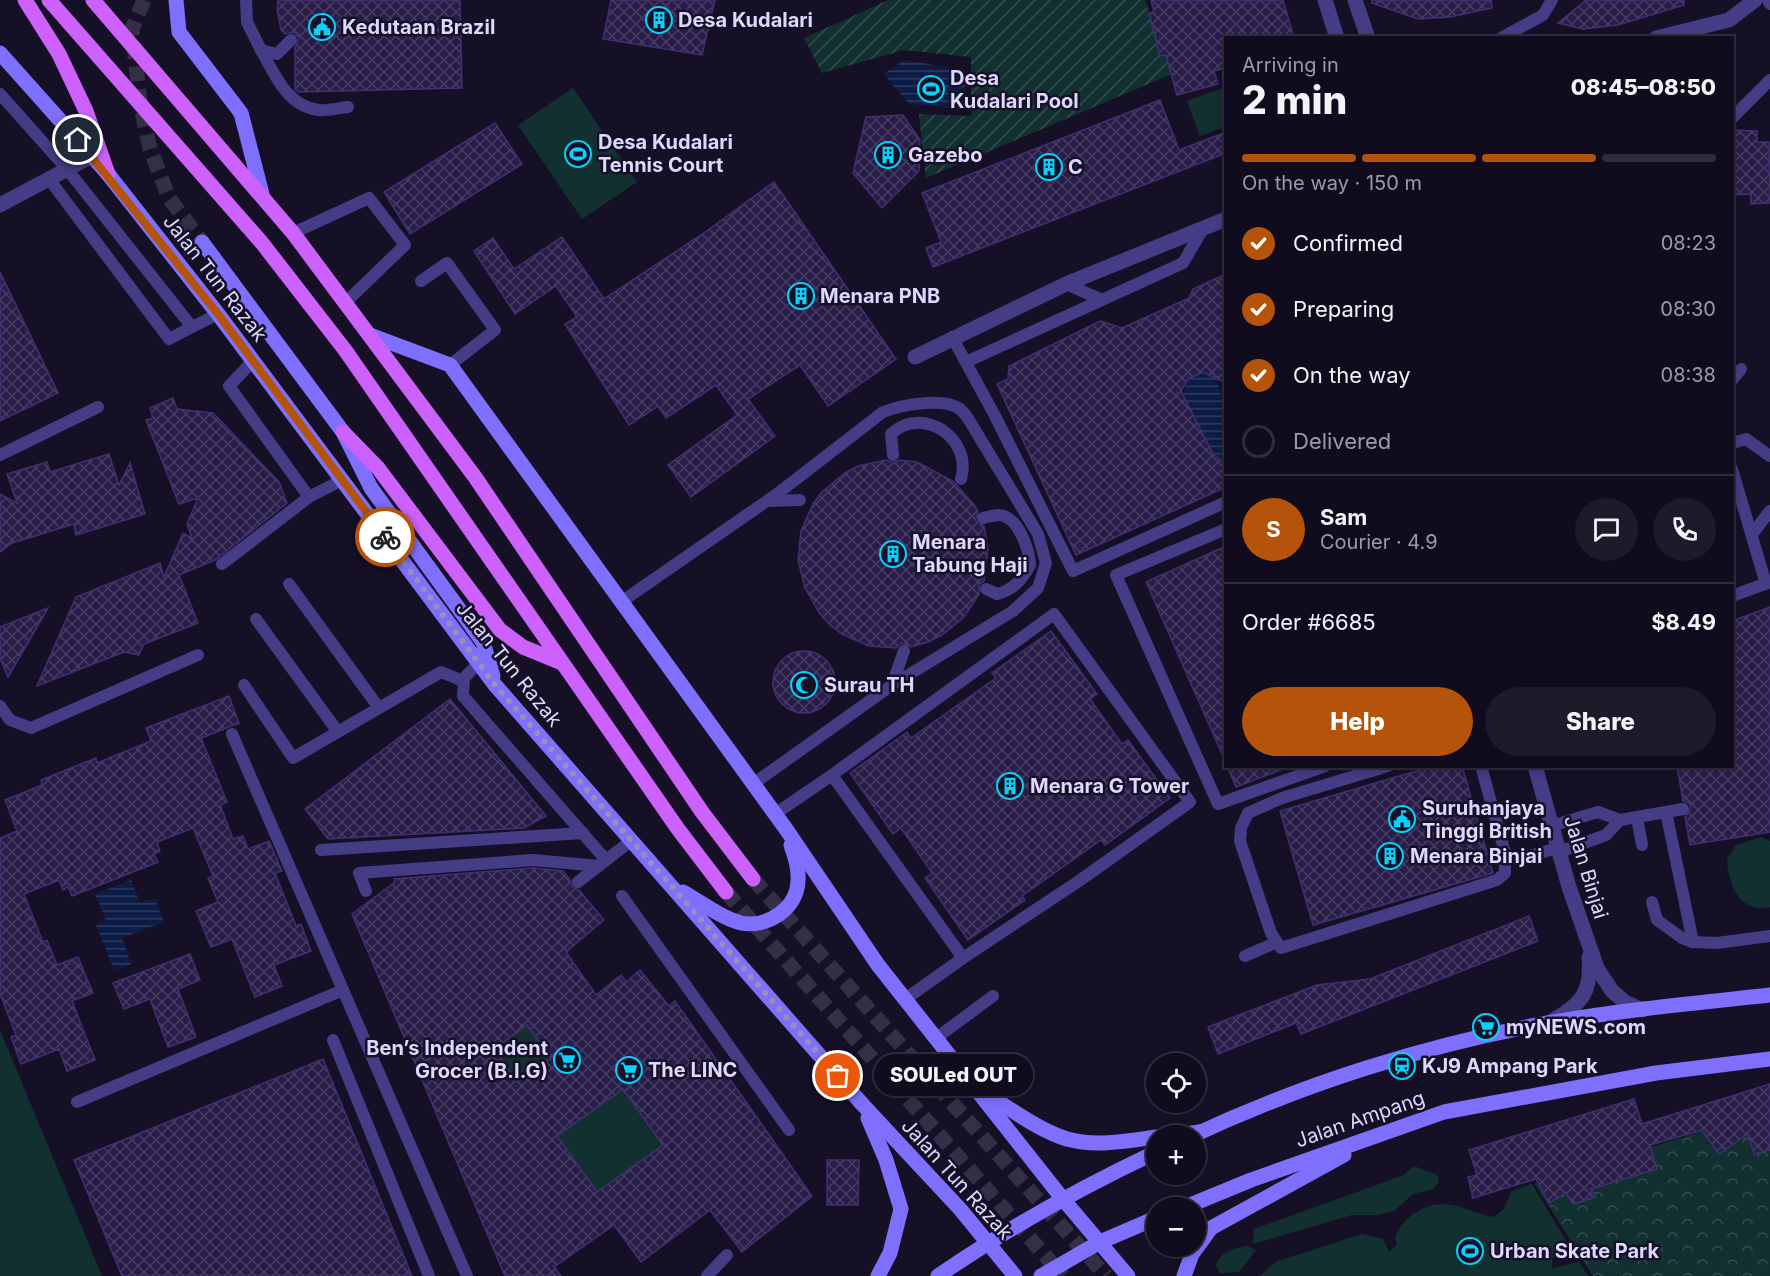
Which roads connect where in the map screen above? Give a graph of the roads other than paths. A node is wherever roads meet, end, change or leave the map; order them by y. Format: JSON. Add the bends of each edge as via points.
{"nodes":[{"id":1,"x":25,"y":0,"type":"edge"},
{"id":2,"x":49,"y":0,"type":"edge"},
{"id":3,"x":93,"y":0,"type":"edge"},
{"id":4,"x":176,"y":0,"type":"edge"},
{"id":5,"x":246,"y":0,"type":"edge"},
{"id":6,"x":1324,"y":0,"type":"edge"},
{"id":7,"x":1355,"y":0,"type":"edge"},
{"id":8,"x":1552,"y":0,"type":"edge"},
{"id":9,"x":1755,"y":0,"type":"edge"},
{"id":10,"x":1768,"y":0,"type":"edge"},
{"id":11,"x":1770,"y":4,"type":"edge"},
{"id":12,"x":1336,"y":36,"type":"edge"},
{"id":13,"x":1367,"y":36,"type":"edge"},
{"id":14,"x":1505,"y":36,"type":"edge"},
{"id":15,"x":1664,"y":36,"type":"edge"},
{"id":16,"x":291,"y":40,"type":"dead end"},
{"id":17,"x":261,"y":50,"type":"junction"},
{"id":18,"x":1,"y":57,"type":"edge"},
{"id":19,"x":1770,"y":80,"type":"edge"},
{"id":20,"x":0,"y":94,"type":"edge"},
{"id":21,"x":348,"y":107,"type":"dead end"},
{"id":22,"x":1734,"y":116,"type":"edge"},
{"id":23,"x":92,"y":156,"type":"junction"},
{"id":24,"x":67,"y":169,"type":"junction"},
{"id":25,"x":108,"y":174,"type":"junction"},
{"id":26,"x":49,"y":179,"type":"junction"},
{"id":27,"x":262,"y":194,"type":"junction"},
{"id":28,"x":0,"y":205,"type":"edge"},
{"id":29,"x":1224,"y":220,"type":"edge"},
{"id":30,"x":1204,"y":226,"type":"junction"},
{"id":31,"x":293,"y":233,"type":"junction"},
{"id":32,"x":202,"y":242,"type":"tunnel mouth"},
{"id":33,"x":421,"y":281,"type":"dead end"},
{"id":34,"x":1066,"y":284,"type":"junction"},
{"id":35,"x":1100,"y":299,"type":"junction"},
{"id":36,"x":345,"y":303,"type":"junction"},
{"id":37,"x":218,"y":314,"type":"junction"},
{"id":38,"x":192,"y":327,"type":"junction"},
{"id":39,"x":369,"y":335,"type":"junction"},
{"id":40,"x":952,"y":337,"type":"junction"},
{"id":41,"x":915,"y":357,"type":"dead end"},
{"id":42,"x":253,"y":361,"type":"junction"},
{"id":43,"x":966,"y":362,"type":"junction"},
{"id":44,"x":450,"y":364,"type":"junction"},
{"id":45,"x":1741,"y":369,"type":"dead end"},
{"id":46,"x":1734,"y":378,"type":"edge"},
{"id":47,"x":98,"y":407,"type":"dead end"},
{"id":48,"x":1734,"y":431,"type":"edge"},
{"id":49,"x":343,"y":432,"type":"junction"},
{"id":50,"x":1746,"y":439,"type":"junction"},
{"id":51,"x":1734,"y":442,"type":"edge"},
{"id":52,"x":0,"y":455,"type":"edge"},
{"id":53,"x":893,"y":455,"type":"dead end"},
{"id":54,"x":1770,"y":456,"type":"edge"},
{"id":55,"x":1734,"y":475,"type":"edge"},
{"id":56,"x":961,"y":479,"type":"dead end"},
{"id":57,"x":342,"y":480,"type":"junction"},
{"id":58,"x":309,"y":497,"type":"junction"},
{"id":59,"x":800,"y":500,"type":"dead end"},
{"id":60,"x":767,"y":501,"type":"junction"},
{"id":61,"x":1224,"y":503,"type":"edge"},
{"id":62,"x":1770,"y":511,"type":"edge"},
{"id":63,"x":983,"y":518,"type":"dead end"},
{"id":64,"x":1224,"y":530,"type":"edge"},
{"id":65,"x":1753,"y":533,"type":"junction"},
{"id":66,"x":222,"y":564,"type":"dead end"},
{"id":67,"x":1768,"y":583,"type":"edge"},
{"id":68,"x":289,"y":584,"type":"dead end"},
{"id":69,"x":986,"y":588,"type":"dead end"},
{"id":70,"x":1734,"y":595,"type":"edge"},
{"id":71,"x":621,"y":602,"type":"junction"},
{"id":72,"x":256,"y":619,"type":"dead end"},
{"id":73,"x":904,"y":651,"type":"dead end"},
{"id":74,"x":198,"y":655,"type":"dead end"},
{"id":75,"x":479,"y":663,"type":"junction"},
{"id":76,"x":562,"y":663,"type":"junction"},
{"id":77,"x":463,"y":681,"type":"junction"},
{"id":78,"x":244,"y":685,"type":"dead end"},
{"id":79,"x":495,"y":685,"type":"junction"},
{"id":80,"x":892,"y":685,"type":"junction"},
{"id":81,"x":0,"y":706,"type":"edge"},
{"id":82,"x":379,"y":708,"type":"junction"},
{"id":83,"x":338,"y":732,"type":"junction"},
{"id":84,"x":232,"y":734,"type":"dead end"},
{"id":85,"x":1318,"y":768,"type":"edge"},
{"id":86,"x":1382,"y":768,"type":"edge"},
{"id":87,"x":1482,"y":768,"type":"edge"},
{"id":88,"x":1536,"y":768,"type":"edge"},
{"id":89,"x":832,"y":775,"type":"junction"},
{"id":90,"x":753,"y":784,"type":"junction"},
{"id":91,"x":1683,"y":809,"type":"dead end"},
{"id":92,"x":1666,"y":812,"type":"junction"},
{"id":93,"x":775,"y":814,"type":"junction"},
{"id":94,"x":1148,"y":818,"type":"dead end"},
{"id":95,"x":1637,"y":818,"type":"junction"},
{"id":96,"x":1620,"y":820,"type":"junction"},
{"id":97,"x":1551,"y":826,"type":"junction"},
{"id":98,"x":786,"y":829,"type":"junction"},
{"id":99,"x":1148,"y":832,"type":"junction"},
{"id":100,"x":583,"y":834,"type":"junction"},
{"id":101,"x":632,"y":840,"type":"junction"},
{"id":102,"x":1642,"y":845,"type":"dead end"},
{"id":103,"x":321,"y":850,"type":"dead end"},
{"id":104,"x":1559,"y":850,"type":"junction"},
{"id":105,"x":1506,"y":853,"type":"junction"},
{"id":106,"x":602,"y":863,"type":"junction"},
{"id":107,"x":753,"y":879,"type":"tunnel mouth"},
{"id":108,"x":578,"y":882,"type":"dead end"},
{"id":109,"x":673,"y":886,"type":"junction"},
{"id":110,"x":366,"y":891,"type":"dead end"},
{"id":111,"x":726,"y":892,"type":"tunnel mouth"},
{"id":112,"x":622,"y":896,"type":"dead end"},
{"id":113,"x":1652,"y":902,"type":"dead end"},
{"id":114,"x":1770,"y":936,"type":"edge"},
{"id":115,"x":1693,"y":942,"type":"junction"},
{"id":116,"x":1275,"y":943,"type":"junction"},
{"id":117,"x":1587,"y":945,"type":"junction"},
{"id":118,"x":1245,"y":956,"type":"dead end"},
{"id":119,"x":963,"y":958,"type":"junction"},
{"id":120,"x":343,"y":990,"type":"junction"},
{"id":121,"x":1770,"y":995,"type":"edge"},
{"id":122,"x":993,"y":996,"type":"dead end"},
{"id":123,"x":904,"y":1000,"type":"junction"},
{"id":124,"x":1642,"y":1010,"type":"junction"},
{"id":125,"x":1548,"y":1023,"type":"junction"},
{"id":126,"x":935,"y":1039,"type":"junction"},
{"id":127,"x":333,"y":1040,"type":"dead end"},
{"id":128,"x":1770,"y":1059,"type":"edge"},
{"id":129,"x":975,"y":1087,"type":"junction"},
{"id":130,"x":77,"y":1102,"type":"dead end"},
{"id":131,"x":862,"y":1105,"type":"junction"},
{"id":132,"x":789,"y":1130,"type":"dead end"},
{"id":133,"x":1206,"y":1130,"type":"edge"},
{"id":134,"x":1386,"y":1132,"type":"junction"},
{"id":135,"x":1146,"y":1138,"type":"edge"},
{"id":136,"x":1146,"y":1157,"type":"edge"},
{"id":137,"x":1062,"y":1198,"type":"junction"},
{"id":138,"x":1206,"y":1199,"type":"edge"},
{"id":139,"x":1146,"y":1222,"type":"edge"},
{"id":140,"x":1100,"y":1242,"type":"junction"},
{"id":141,"x":986,"y":1243,"type":"junction"},
{"id":142,"x":727,"y":1255,"type":"dead end"},
{"id":143,"x":429,"y":1276,"type":"edge"},
{"id":144,"x":467,"y":1276,"type":"edge"},
{"id":145,"x":707,"y":1276,"type":"edge"},
{"id":146,"x":878,"y":1276,"type":"edge"},
{"id":147,"x":938,"y":1276,"type":"edge"},
{"id":148,"x":1015,"y":1276,"type":"edge"},
{"id":149,"x":1041,"y":1276,"type":"edge"},
{"id":150,"x":1128,"y":1276,"type":"edge"},
{"id":151,"x":1184,"y":1276,"type":"edge"}],
"edges":[{"from":1,"to":25,"type":"main road","via":[[86,111]]},
{"from":2,"to":76,"type":"main road","name":"Jalan Tun Razak","via":[[262,243],[351,360]]},
{"from":3,"to":27,"type":"main road"},
{"from":4,"to":27,"type":"main road","via":[[179,32],[241,113]]},
{"from":5,"to":17,"type":"lane","via":[[247,22]]},
{"from":6,"to":12,"type":"street"},
{"from":7,"to":13,"type":"street"},
{"from":8,"to":14,"type":"lane","via":[[1544,15]]},
{"from":9,"to":15,"type":"street","via":[[1729,20]]},
{"from":10,"to":11,"type":"lane"},
{"from":16,"to":17,"type":"lane","via":[[277,54]]},
{"from":17,"to":21,"type":"lane","via":[[279,84],[295,101],[318,110]]},
{"from":18,"to":23,"type":"main road","name":"Jalan Tun Razak"},
{"from":19,"to":22,"type":"lane"},
{"from":20,"to":24,"type":"lane"},
{"from":23,"to":24,"type":"street"},
{"from":23,"to":25,"type":"main road","name":"Jalan Tun Razak"},
{"from":24,"to":26,"type":"street"},
{"from":24,"to":38,"type":"lane"},
{"from":25,"to":37,"type":"main road","name":"Jalan Tun Razak"},
{"from":26,"to":28,"type":"street"},
{"from":26,"to":38,"type":"lane","via":[[169,339]]},
{"from":27,"to":31,"type":"main road"},
{"from":29,"to":30,"type":"street"},
{"from":30,"to":34,"type":"street"},
{"from":30,"to":35,"type":"lane","via":[[1183,263]]},
{"from":31,"to":36,"type":"main road"},
{"from":31,"to":36,"type":"lane","via":[[369,198],[405,245]]},
{"from":32,"to":49,"type":"main road"},
{"from":33,"to":44,"type":"lane","via":[[447,263],[495,330]]},
{"from":34,"to":35,"type":"lane"},
{"from":34,"to":40,"type":"street"},
{"from":35,"to":43,"type":"lane"},
{"from":36,"to":39,"type":"main road"},
{"from":37,"to":38,"type":"lane"},
{"from":37,"to":42,"type":"main road","name":"Jalan Tun Razak"},
{"from":39,"to":44,"type":"main road"},
{"from":39,"to":107,"type":"main road","via":[[475,477],[702,812]]},
{"from":40,"to":41,"type":"street"},
{"from":40,"to":43,"type":"lane"},
{"from":42,"to":57,"type":"main road","name":"Jalan Tun Razak"},
{"from":42,"to":58,"type":"lane","via":[[229,386]]},
{"from":43,"to":61,"type":"lane","via":[[1037,487],[1073,571]]},
{"from":44,"to":71,"type":"main road"},
{"from":45,"to":46,"type":"lane"},
{"from":47,"to":52,"type":"lane"},
{"from":48,"to":50,"type":"lane"},
{"from":49,"to":76,"type":"main road","via":[[378,468],[500,630],[523,647]]},
{"from":49,"to":79,"type":"main road","via":[[371,488],[483,642]]},
{"from":50,"to":51,"type":"lane"},
{"from":50,"to":54,"type":"lane"},
{"from":53,"to":56,"type":"lane","via":[[891,434],[898,427],[927,423],[943,431],[962,452],[965,466]]},
{"from":55,"to":65,"type":"lane"},
{"from":57,"to":58,"type":"lane"},
{"from":57,"to":75,"type":"main road","name":"Jalan Tun Razak"},
{"from":58,"to":66,"type":"lane"},
{"from":59,"to":60,"type":"lane"},
{"from":60,"to":71,"type":"lane"},
{"from":60,"to":80,"type":"lane","via":[[883,412],[898,406],[944,405],[959,409],[972,424],[1038,534],[1046,563],[1043,576],[1038,588],[1013,611]]},
{"from":62,"to":65,"type":"lane"},
{"from":63,"to":69,"type":"lane","via":[[999,514],[1010,518],[1026,544],[1030,565],[1006,592],[997,594]]},
{"from":64,"to":85,"type":"lane","via":[[1189,551],[1116,575],[1218,804]]},
{"from":65,"to":67,"type":"lane"},
{"from":67,"to":70,"type":"lane"},
{"from":68,"to":82,"type":"lane"},
{"from":71,"to":90,"type":"main road"},
{"from":72,"to":83,"type":"lane"},
{"from":73,"to":80,"type":"lane"},
{"from":74,"to":81,"type":"lane","via":[[31,728],[10,720]]},
{"from":75,"to":77,"type":"lane"},
{"from":75,"to":79,"type":"main road","name":"Jalan Tun Razak"},
{"from":76,"to":111,"type":"main road","name":"Jalan Tun Razak"},
{"from":77,"to":82,"type":"lane","via":[[441,672]]},
{"from":77,"to":100,"type":"lane","via":[[463,696]]},
{"from":78,"to":83,"type":"lane","via":[[293,758]]},
{"from":79,"to":101,"type":"main road","name":"Jalan Tun Razak"},
{"from":80,"to":90,"type":"lane"},
{"from":82,"to":83,"type":"lane"},
{"from":84,"to":120,"type":"lane"},
{"from":86,"to":116,"type":"lane","via":[[1248,813],[1240,828],[1240,841]]},
{"from":87,"to":105,"type":"lane"},
{"from":88,"to":97,"type":"street","name":"Jalan Binjai"},
{"from":89,"to":93,"type":"lane"},
{"from":89,"to":99,"type":"lane","via":[[1023,642],[1054,614],[1190,802]]},
{"from":89,"to":119,"type":"lane"},
{"from":90,"to":93,"type":"main road"},
{"from":91,"to":92,"type":"lane"},
{"from":92,"to":95,"type":"lane"},
{"from":92,"to":115,"type":"lane"},
{"from":93,"to":98,"type":"main road"},
{"from":94,"to":99,"type":"lane"},
{"from":95,"to":96,"type":"lane"},
{"from":95,"to":102,"type":"lane"},
{"from":96,"to":97,"type":"lane","via":[[1598,812]]},
{"from":96,"to":104,"type":"lane","via":[[1606,835]]},
{"from":97,"to":104,"type":"street","name":"Jalan Binjai"},
{"from":98,"to":109,"type":"main road","via":[[798,865],[798,884],[790,903],[768,921],[738,922]]},
{"from":98,"to":123,"type":"main road"},
{"from":99,"to":119,"type":"lane","via":[[1129,840]]},
{"from":100,"to":103,"type":"lane"},
{"from":100,"to":106,"type":"lane"},
{"from":101,"to":106,"type":"lane"},
{"from":101,"to":109,"type":"main road","name":"Jalan Tun Razak"},
{"from":104,"to":105,"type":"lane","via":[[1518,859]]},
{"from":104,"to":117,"type":"street","name":"Jalan Binjai"},
{"from":105,"to":116,"type":"lane","via":[[1505,873],[1497,880],[1355,920],[1281,948]]},
{"from":106,"to":108,"type":"lane"},
{"from":106,"to":110,"type":"lane","via":[[533,860],[359,873]]},
{"from":109,"to":131,"type":"main road","name":"Jalan Tun Razak"},
{"from":112,"to":132,"type":"lane"},
{"from":113,"to":115,"type":"lane","via":[[1657,920]]},
{"from":114,"to":115,"type":"lane","via":[[1717,944]]},
{"from":116,"to":118,"type":"lane"},
{"from":117,"to":124,"type":"street","name":"Jalan Binjai","via":[[1612,991]]},
{"from":117,"to":125,"type":"street","name":"Jalan Binjai","via":[[1590,982],[1584,996],[1573,1010]]},
{"from":119,"to":123,"type":"lane"},
{"from":120,"to":130,"type":"lane"},
{"from":120,"to":144,"type":"lane"},
{"from":121,"to":124,"type":"main road"},
{"from":122,"to":126,"type":"lane"},
{"from":123,"to":126,"type":"main road"},
{"from":124,"to":125,"type":"main road"},
{"from":125,"to":133,"type":"main road","via":[[1458,1042],[1373,1066]]},
{"from":126,"to":129,"type":"main road"},
{"from":127,"to":143,"type":"lane"},
{"from":128,"to":134,"type":"main road","name":"Jalan Ampang","via":[[1656,1072],[1526,1095],[1444,1112]]},
{"from":129,"to":135,"type":"main road","via":[[1046,1130],[1069,1139],[1114,1142]]},
{"from":129,"to":137,"type":"main road"},
{"from":131,"to":141,"type":"main road","name":"Jalan Tun Razak","via":[[960,1209]]},
{"from":131,"to":146,"type":"main road","via":[[886,1160],[901,1209],[890,1253]]},
{"from":134,"to":138,"type":"main road","name":"Jalan Ampang"},
{"from":134,"to":151,"type":"main road","via":[[1211,1228],[1192,1254]]},
{"from":136,"to":137,"type":"main road"},
{"from":137,"to":140,"type":"main road"},
{"from":137,"to":141,"type":"main road"},
{"from":139,"to":140,"type":"main road"},
{"from":140,"to":149,"type":"main road"},
{"from":140,"to":150,"type":"main road"},
{"from":141,"to":147,"type":"main road"},
{"from":141,"to":148,"type":"main road","name":"Jalan Tun Razak"},
{"from":142,"to":145,"type":"lane"}]}
